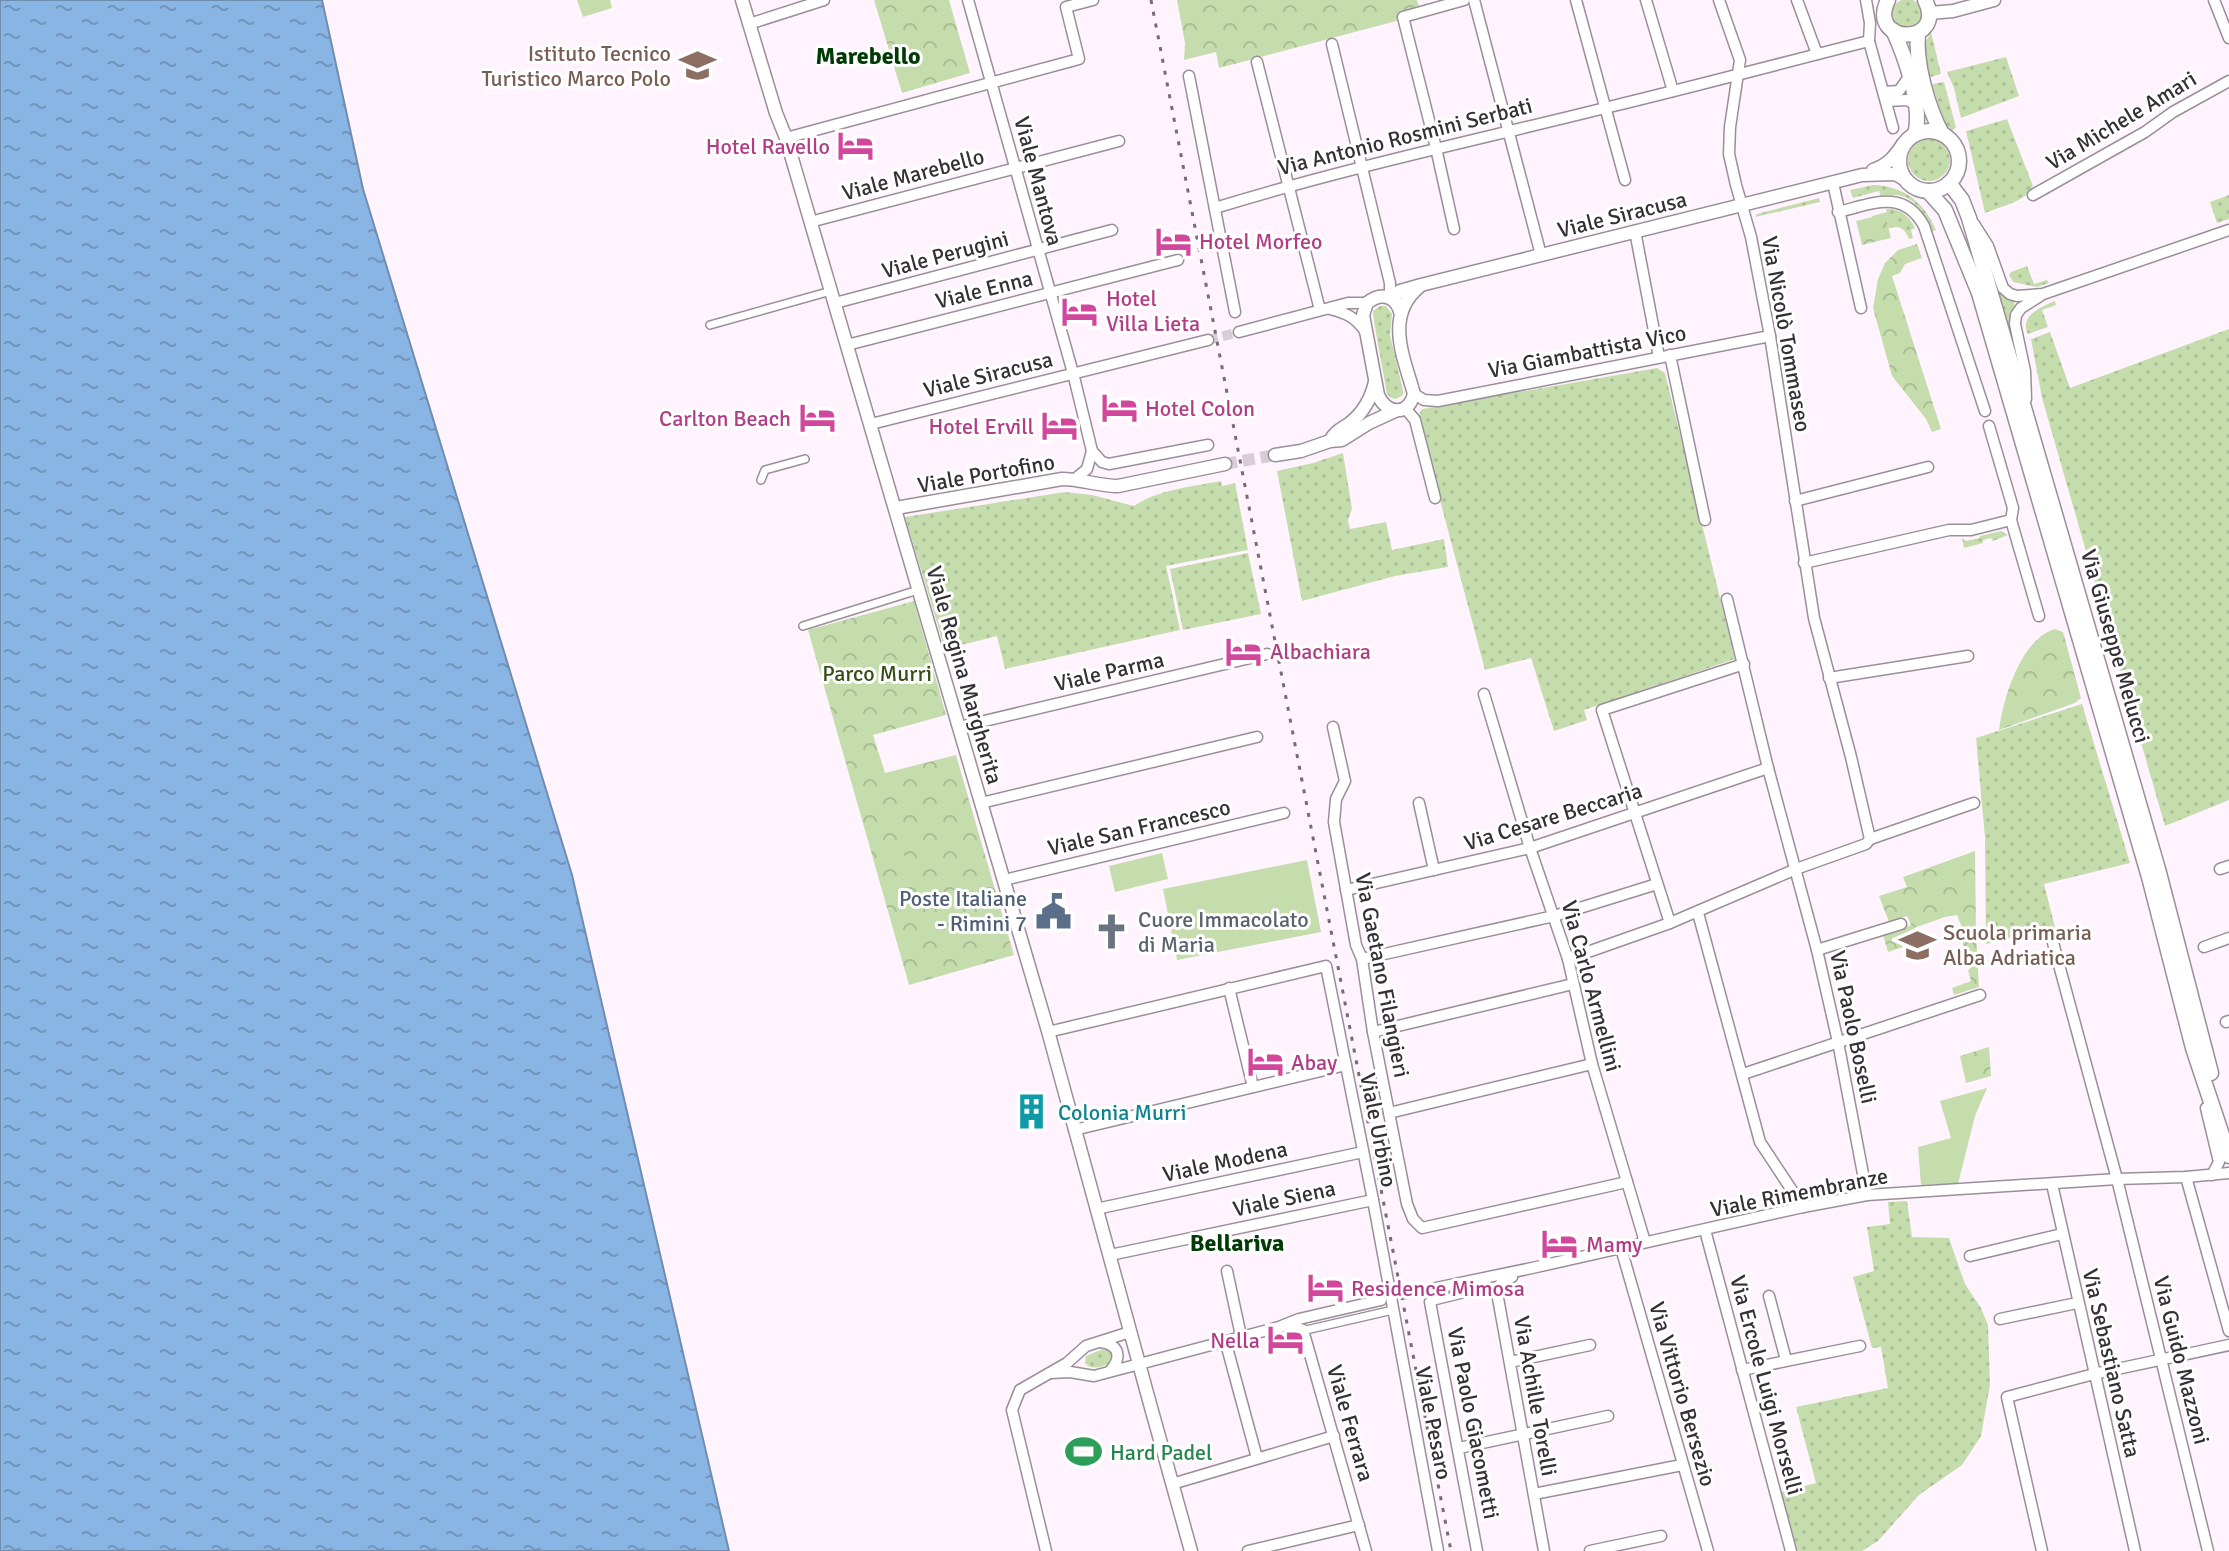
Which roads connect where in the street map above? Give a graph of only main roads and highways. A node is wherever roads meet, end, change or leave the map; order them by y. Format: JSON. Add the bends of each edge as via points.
{"nodes":[{"id":1,"x":1888,"y":0,"type":"edge"},
{"id":2,"x":1927,"y":6,"type":"edge"},
{"id":3,"x":1893,"y":30,"type":"junction"},
{"id":4,"x":1918,"y":33,"type":"junction"},
{"id":5,"x":1942,"y":134,"type":"junction"},
{"id":6,"x":1909,"y":139,"type":"junction"},
{"id":7,"x":1949,"y":183,"type":"junction"},
{"id":8,"x":1928,"y":191,"type":"junction"},
{"id":9,"x":2229,"y":1127,"type":"edge"},
{"id":10,"x":2229,"y":1156,"type":"edge"}],
"edges":[{"from":1,"to":3,"type":"main road","via":[[1884,16]]},
{"from":2,"to":4,"type":"main road","via":[[1926,24]]},
{"from":3,"to":4,"type":"main road"},
{"from":3,"to":6,"type":"main road","via":[[1918,124]]},
{"from":4,"to":5,"type":"main road","via":[[1918,59]]},
{"from":5,"to":6,"type":"main road","via":[[1926,131]]},
{"from":5,"to":7,"type":"main road","via":[[1958,154]]},
{"from":6,"to":8,"type":"main road","via":[[1898,163],[1906,180]]},
{"from":7,"to":8,"type":"main road"},
{"from":7,"to":9,"type":"main road","name":"Via Giuseppe Melucci","via":[[1969,218]]},
{"from":8,"to":10,"type":"main road","name":"Via Giuseppe Melucci","via":[[1945,210],[1979,293],[2149,877],[2193,1048]]}]}
